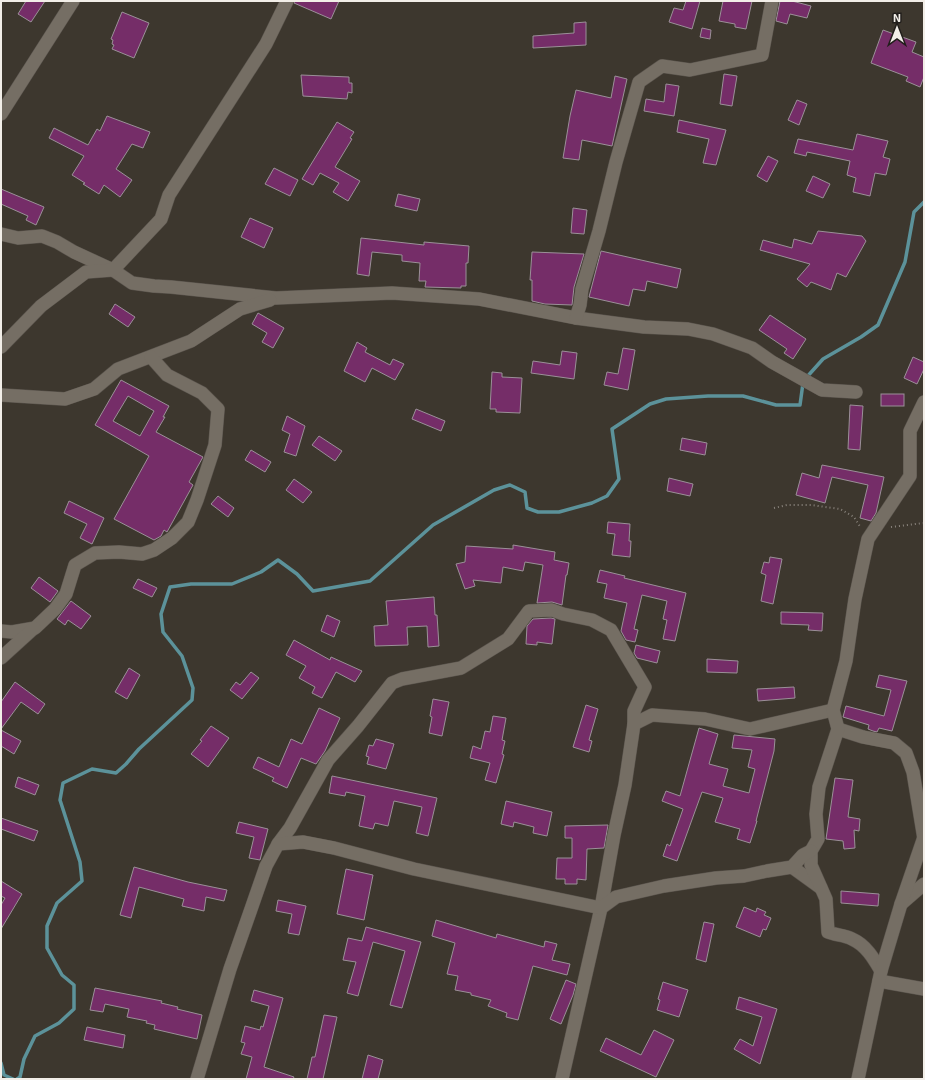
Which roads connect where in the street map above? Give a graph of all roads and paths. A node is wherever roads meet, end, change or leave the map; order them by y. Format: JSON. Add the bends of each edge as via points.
{"nodes":[{"id":1,"x":73,"y":1,"type":"edge"},
{"id":2,"x":286,"y":1,"type":"edge"},
{"id":3,"x":772,"y":1,"type":"edge"},
{"id":4,"x":1,"y":114,"type":"edge"},
{"id":5,"x":1,"y":234,"type":"edge"},
{"id":6,"x":113,"y":270,"type":"junction"},
{"id":7,"x":276,"y":298,"type":"junction"},
{"id":8,"x":576,"y":318,"type":"junction"},
{"id":9,"x":1,"y":347,"type":"edge"},
{"id":10,"x":151,"y":357,"type":"junction"},
{"id":11,"x":856,"y":392,"type":"dead end"},
{"id":12,"x":1,"y":395,"type":"edge"},
{"id":13,"x":924,"y":402,"type":"edge"},
{"id":14,"x":774,"y":508,"type":"dead end"},
{"id":15,"x":924,"y":523,"type":"edge"},
{"id":16,"x":872,"y":533,"type":"junction"},
{"id":17,"x":34,"y":628,"type":"junction"},
{"id":18,"x":1,"y":631,"type":"edge"},
{"id":19,"x":1,"y":658,"type":"edge"},
{"id":20,"x":833,"y":710,"type":"junction"},
{"id":21,"x":634,"y":724,"type":"junction"},
{"id":22,"x":838,"y":729,"type":"junction"},
{"id":23,"x":924,"y":839,"type":"edge"},
{"id":24,"x":278,"y":844,"type":"junction"},
{"id":25,"x":811,"y":851,"type":"junction"},
{"id":26,"x":812,"y":865,"type":"junction"},
{"id":27,"x":792,"y":867,"type":"junction"},
{"id":28,"x":924,"y":884,"type":"edge"},
{"id":29,"x":822,"y":889,"type":"junction"},
{"id":30,"x":901,"y":904,"type":"junction"},
{"id":31,"x":601,"y":908,"type":"junction"},
{"id":32,"x":880,"y":976,"type":"junction"},
{"id":33,"x":924,"y":989,"type":"edge"},
{"id":34,"x":197,"y":1079,"type":"edge"},
{"id":35,"x":562,"y":1079,"type":"edge"},
{"id":36,"x":858,"y":1079,"type":"edge"}],
"edges":[{"from":1,"to":4,"type":"street"},
{"from":2,"to":6,"type":"street","via":[[266,44],[169,195],[161,220]]},
{"from":3,"to":8,"type":"street","via":[[762,55],[690,70],[662,66],[639,82]]},
{"from":5,"to":6,"type":"street","via":[[18,238],[42,236]]},
{"from":6,"to":7,"type":"street","via":[[132,283]]},
{"from":6,"to":9,"type":"street","via":[[86,272],[41,306]]},
{"from":7,"to":8,"type":"street","via":[[392,294],[478,299]]},
{"from":7,"to":10,"type":"street","via":[[240,309],[191,341]]},
{"from":8,"to":11,"type":"street","via":[[644,327],[688,329],[713,334],[752,348],[822,390]]},
{"from":10,"to":12,"type":"street","via":[[118,369],[94,389],[65,399]]},
{"from":10,"to":17,"type":"street","via":[[168,376],[202,393],[218,409],[215,445],[188,522],[172,538],[154,550],[142,554],[95,553],[75,565],[66,594],[55,609]]},
{"from":13,"to":16,"type":"street","via":[[910,431],[910,476]]},
{"from":14,"to":16,"type":"path","via":[[811,505],[840,509]]},
{"from":15,"to":16,"type":"path"},
{"from":16,"to":20,"type":"street","via":[[855,599],[846,661]]},
{"from":17,"to":18,"type":"street"},
{"from":17,"to":19,"type":"street"},
{"from":20,"to":21,"type":"street","via":[[750,729],[705,719],[652,714]]},
{"from":20,"to":22,"type":"street"},
{"from":21,"to":24,"type":"street","via":[[634,711],[646,687],[610,630],[592,620],[552,610],[529,611],[508,639],[460,668],[402,678],[392,684],[328,760],[290,828]]},
{"from":21,"to":31,"type":"street"},
{"from":22,"to":23,"type":"street","via":[[894,743],[906,753],[913,772]]},
{"from":22,"to":25,"type":"street","via":[[819,787],[816,814],[818,839]]},
{"from":23,"to":30,"type":"street"},
{"from":24,"to":31,"type":"street","via":[[303,842],[334,848],[414,869]]},
{"from":24,"to":34,"type":"street","via":[[266,866],[247,919]]},
{"from":25,"to":26,"type":"street"},
{"from":25,"to":27,"type":"street","via":[[803,855]]},
{"from":26,"to":27,"type":"street"},
{"from":26,"to":29,"type":"street"},
{"from":27,"to":29,"type":"street"},
{"from":27,"to":31,"type":"street","via":[[664,886],[616,897]]},
{"from":28,"to":30,"type":"street"},
{"from":29,"to":32,"type":"street","via":[[826,899],[828,932],[852,938],[863,946],[873,957]]},
{"from":30,"to":32,"type":"street"},
{"from":31,"to":35,"type":"street"},
{"from":32,"to":33,"type":"street"},
{"from":32,"to":36,"type":"street"}]}
